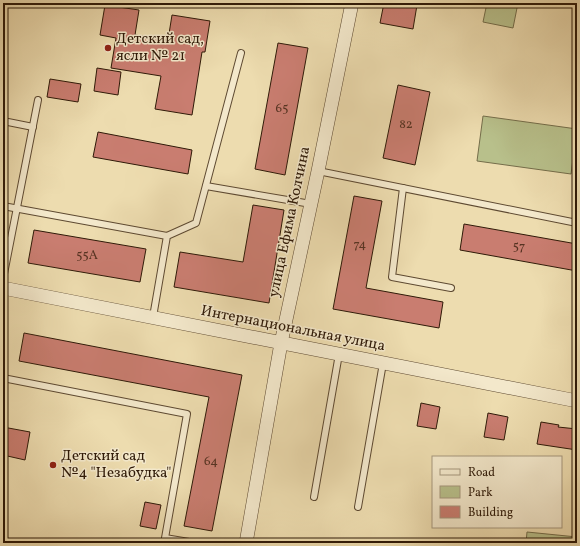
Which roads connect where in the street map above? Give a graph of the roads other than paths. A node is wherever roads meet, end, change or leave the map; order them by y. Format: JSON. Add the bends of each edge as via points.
{"nodes":[{"id":1,"x":352,"y":3,"type":"edge"},
{"id":2,"x":241,"y":52,"type":"dead end"},
{"id":3,"x":38,"y":100,"type":"dead end"},
{"id":4,"x":3,"y":121,"type":"edge"},
{"id":5,"x":33,"y":126,"type":"junction"},
{"id":6,"x":318,"y":171,"type":"junction"},
{"id":7,"x":206,"y":186,"type":"junction"},
{"id":8,"x":403,"y":188,"type":"junction"},
{"id":9,"x":311,"y":204,"type":"junction"},
{"id":10,"x":3,"y":206,"type":"edge"},
{"id":11,"x":17,"y":208,"type":"junction"},
{"id":12,"x":577,"y":223,"type":"edge"},
{"id":13,"x":167,"y":236,"type":"junction"},
{"id":14,"x":3,"y":279,"type":"edge"},
{"id":15,"x":3,"y":288,"type":"edge"},
{"id":16,"x":451,"y":288,"type":"dead end"},
{"id":17,"x":153,"y":317,"type":"junction"},
{"id":18,"x":281,"y":343,"type":"junction"},
{"id":19,"x":338,"y":354,"type":"junction"},
{"id":20,"x":383,"y":363,"type":"junction"},
{"id":21,"x":3,"y":378,"type":"edge"},
{"id":22,"x":577,"y":401,"type":"edge"},
{"id":23,"x":314,"y":497,"type":"dead end"},
{"id":24,"x":358,"y":507,"type":"dead end"},
{"id":25,"x":195,"y":543,"type":"edge"},
{"id":26,"x":246,"y":543,"type":"edge"}],
"edges":[{"from":1,"to":6,"type":"street","name":"улица Ефима Колчина"},
{"from":2,"to":7,"type":"lane"},
{"from":3,"to":5,"type":"lane"},
{"from":4,"to":5,"type":"lane"},
{"from":5,"to":11,"type":"lane"},
{"from":6,"to":8,"type":"lane"},
{"from":6,"to":9,"type":"street","name":"улица Ефима Колчина"},
{"from":7,"to":9,"type":"lane"},
{"from":7,"to":13,"type":"lane","via":[[196,223]]},
{"from":8,"to":12,"type":"lane"},
{"from":8,"to":16,"type":"lane","via":[[392,277]]},
{"from":9,"to":18,"type":"street","name":"улица Ефима Колчина"},
{"from":10,"to":11,"type":"lane"},
{"from":11,"to":13,"type":"lane"},
{"from":11,"to":14,"type":"lane"},
{"from":13,"to":17,"type":"lane"},
{"from":15,"to":17,"type":"street","name":"Интернациональная улица"},
{"from":17,"to":18,"type":"street","name":"Интернациональная улица"},
{"from":18,"to":19,"type":"street","name":"Интернациональная улица"},
{"from":18,"to":26,"type":"street","name":"улица Ефима Колчина"},
{"from":19,"to":20,"type":"street","name":"Интернациональная улица"},
{"from":19,"to":23,"type":"lane"},
{"from":20,"to":22,"type":"street","name":"Интернациональная улица"},
{"from":20,"to":24,"type":"lane"},
{"from":21,"to":25,"type":"lane","via":[[187,414],[165,538]]}]}
